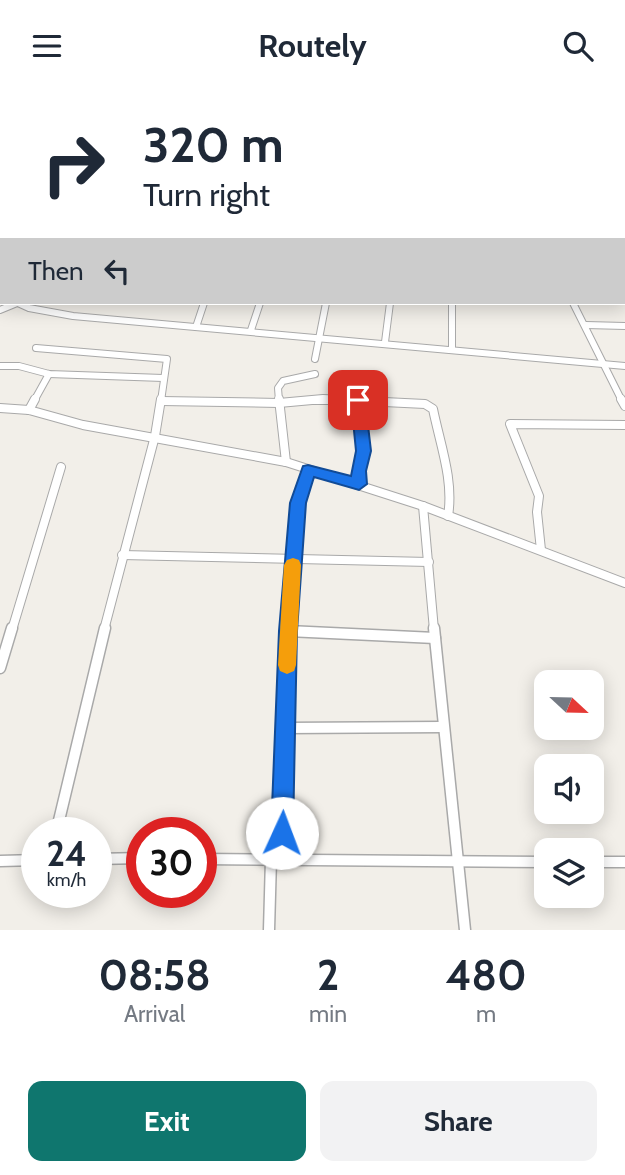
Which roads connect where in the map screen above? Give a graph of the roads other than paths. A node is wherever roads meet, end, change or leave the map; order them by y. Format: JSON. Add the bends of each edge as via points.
{"nodes":[{"id":1,"x":20,"y":305,"type":"edge"},
{"id":2,"x":203,"y":305,"type":"edge"},
{"id":3,"x":259,"y":305,"type":"edge"},
{"id":4,"x":326,"y":305,"type":"edge"},
{"id":5,"x":390,"y":305,"type":"edge"},
{"id":6,"x":452,"y":305,"type":"edge"},
{"id":7,"x":574,"y":305,"type":"edge"},
{"id":8,"x":586,"y":325,"type":"junction"},
{"id":9,"x":625,"y":326,"type":"edge"},
{"id":10,"x":196,"y":327,"type":"junction"},
{"id":11,"x":251,"y":330,"type":"junction"},
{"id":12,"x":319,"y":336,"type":"junction"},
{"id":13,"x":385,"y":342,"type":"junction"},
{"id":14,"x":36,"y":348,"type":"dead end"},
{"id":15,"x":452,"y":350,"type":"junction"},
{"id":16,"x":315,"y":359,"type":"dead end"},
{"id":17,"x":604,"y":364,"type":"junction"},
{"id":18,"x":0,"y":366,"type":"edge"},
{"id":19,"x":625,"y":366,"type":"edge"},
{"id":20,"x":49,"y":374,"type":"junction"},
{"id":21,"x":315,"y":374,"type":"dead end"},
{"id":22,"x":163,"y":378,"type":"junction"},
{"id":23,"x":358,"y":400,"type":"junction"},
{"id":24,"x":161,"y":401,"type":"junction"},
{"id":25,"x":279,"y":403,"type":"junction"},
{"id":26,"x":625,"y":406,"type":"edge"},
{"id":27,"x":0,"y":408,"type":"edge"},
{"id":28,"x":29,"y":410,"type":"junction"},
{"id":29,"x":625,"y":425,"type":"edge"},
{"id":30,"x":155,"y":436,"type":"junction"},
{"id":31,"x":286,"y":462,"type":"junction"},
{"id":32,"x":61,"y":467,"type":"dead end"},
{"id":33,"x":308,"y":470,"type":"junction"},
{"id":34,"x":359,"y":484,"type":"junction"},
{"id":35,"x":423,"y":506,"type":"junction"},
{"id":36,"x":448,"y":516,"type":"junction"},
{"id":37,"x":541,"y":550,"type":"junction"},
{"id":38,"x":122,"y":555,"type":"junction"},
{"id":39,"x":293,"y":559,"type":"junction"},
{"id":40,"x":429,"y":562,"type":"junction"},
{"id":41,"x":625,"y":583,"type":"edge"},
{"id":42,"x":288,"y":631,"type":"junction"},
{"id":43,"x":435,"y":638,"type":"junction"},
{"id":44,"x":0,"y":668,"type":"edge"},
{"id":45,"x":442,"y":727,"type":"junction"},
{"id":46,"x":285,"y":728,"type":"junction"},
{"id":47,"x":60,"y":817,"type":"edge"},
{"id":48,"x":217,"y":859,"type":"edge"},
{"id":49,"x":276,"y":859,"type":"junction"},
{"id":50,"x":21,"y":860,"type":"edge"},
{"id":51,"x":0,"y":861,"type":"edge"},
{"id":52,"x":457,"y":861,"type":"junction"},
{"id":53,"x":534,"y":862,"type":"edge"},
{"id":54,"x":604,"y":862,"type":"edge"},
{"id":55,"x":625,"y":862,"type":"edge"},
{"id":56,"x":269,"y":930,"type":"edge"},
{"id":57,"x":465,"y":930,"type":"edge"}],
"edges":[{"from":1,"to":10,"type":"street","via":[[46,313]]},
{"from":2,"to":10,"type":"street"},
{"from":3,"to":11,"type":"street"},
{"from":4,"to":12,"type":"street"},
{"from":5,"to":13,"type":"street"},
{"from":6,"to":15,"type":"street"},
{"from":7,"to":8,"type":"street"},
{"from":8,"to":9,"type":"street"},
{"from":8,"to":17,"type":"street"},
{"from":10,"to":11,"type":"street"},
{"from":11,"to":12,"type":"street"},
{"from":12,"to":13,"type":"street"},
{"from":12,"to":16,"type":"street"},
{"from":13,"to":15,"type":"street"},
{"from":14,"to":22,"type":"street","via":[[163,357],[167,359]]},
{"from":15,"to":17,"type":"street"},
{"from":17,"to":19,"type":"street"},
{"from":17,"to":26,"type":"street"},
{"from":18,"to":20,"type":"street"},
{"from":20,"to":22,"type":"street"},
{"from":20,"to":28,"type":"street"},
{"from":21,"to":25,"type":"street","via":[[283,381],[278,388]]},
{"from":22,"to":24,"type":"street"},
{"from":23,"to":25,"type":"street"},
{"from":23,"to":34,"type":"street","via":[[363,451]]},
{"from":23,"to":36,"type":"street","via":[[417,402],[432,409],[452,503]]},
{"from":24,"to":25,"type":"street"},
{"from":24,"to":30,"type":"street"},
{"from":25,"to":31,"type":"street"},
{"from":27,"to":28,"type":"street"},
{"from":28,"to":30,"type":"street","via":[[73,423]]},
{"from":29,"to":37,"type":"street","via":[[510,424],[539,496]]},
{"from":30,"to":31,"type":"street"},
{"from":30,"to":38,"type":"street"},
{"from":31,"to":33,"type":"street"},
{"from":32,"to":44,"type":"street"},
{"from":33,"to":34,"type":"street"},
{"from":33,"to":39,"type":"street","via":[[298,503]]},
{"from":34,"to":35,"type":"street"},
{"from":35,"to":36,"type":"street"},
{"from":35,"to":40,"type":"street"},
{"from":36,"to":37,"type":"street"},
{"from":37,"to":41,"type":"street"},
{"from":38,"to":39,"type":"street"},
{"from":38,"to":47,"type":"street"},
{"from":39,"to":40,"type":"street"},
{"from":39,"to":42,"type":"street"},
{"from":40,"to":43,"type":"street"},
{"from":42,"to":43,"type":"street"},
{"from":42,"to":46,"type":"street"},
{"from":43,"to":45,"type":"street"},
{"from":45,"to":46,"type":"street"},
{"from":45,"to":52,"type":"street"},
{"from":46,"to":49,"type":"street"},
{"from":48,"to":49,"type":"street"},
{"from":49,"to":52,"type":"street"},
{"from":49,"to":56,"type":"street"},
{"from":50,"to":51,"type":"street"},
{"from":52,"to":53,"type":"street"},
{"from":52,"to":57,"type":"street"},
{"from":54,"to":55,"type":"street"}]}
